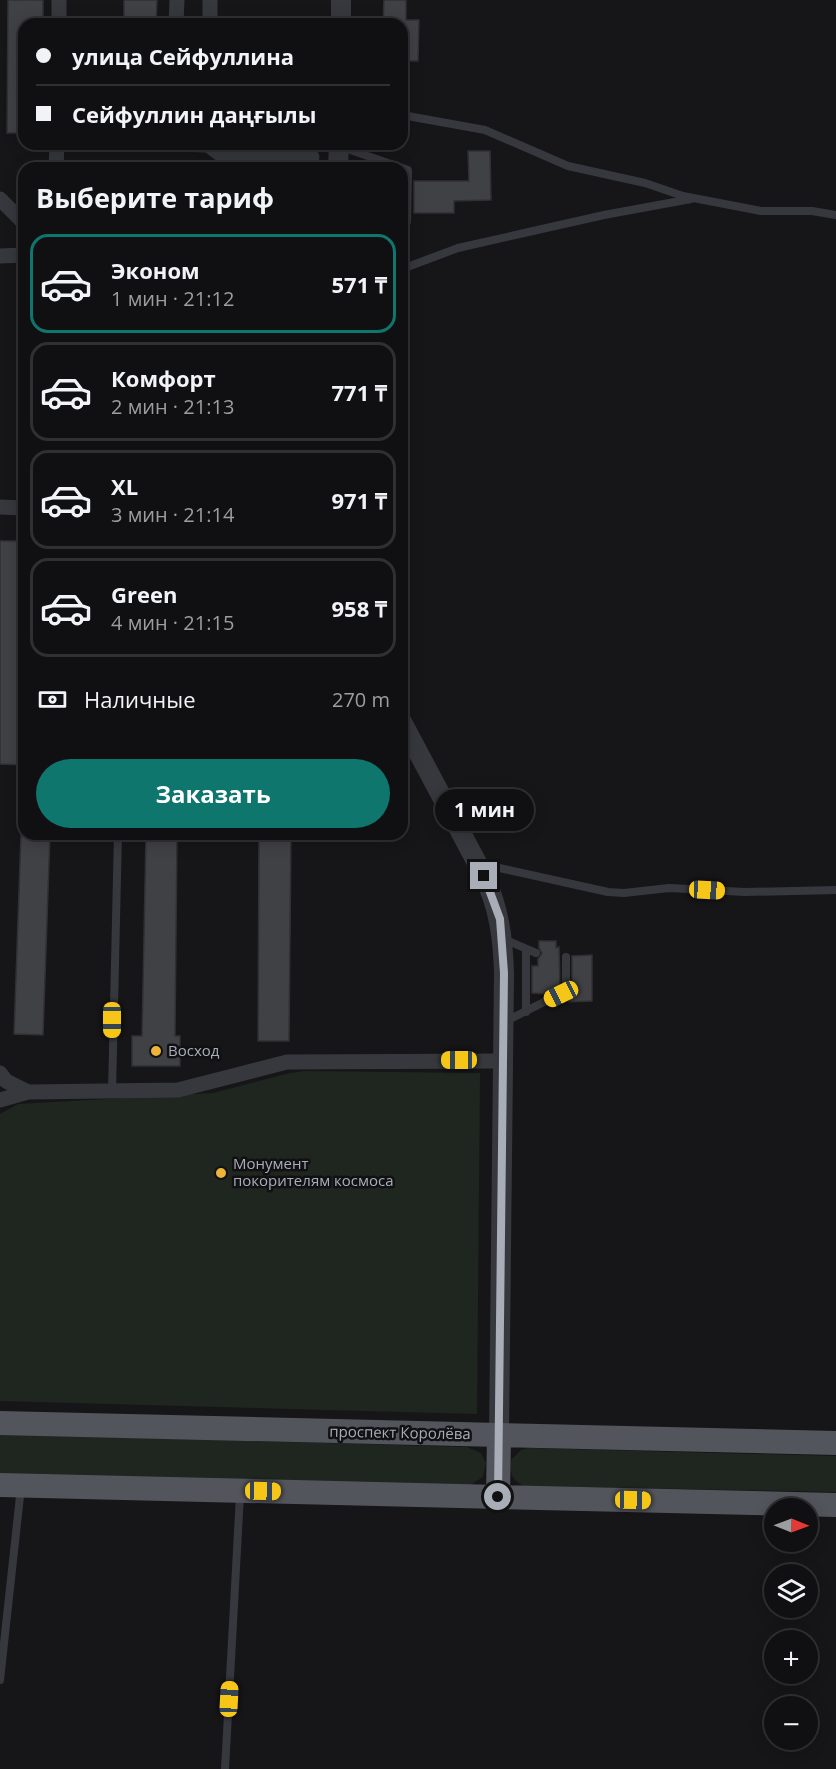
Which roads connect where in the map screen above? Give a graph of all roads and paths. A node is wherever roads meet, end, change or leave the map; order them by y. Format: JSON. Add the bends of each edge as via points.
{"nodes":[{"id":1,"x":59,"y":0,"type":"edge"},
{"id":2,"x":177,"y":0,"type":"edge"},
{"id":3,"x":210,"y":0,"type":"edge"},
{"id":4,"x":341,"y":0,"type":"edge"},
{"id":5,"x":59,"y":18,"type":"edge"},
{"id":6,"x":176,"y":18,"type":"edge"},
{"id":7,"x":210,"y":18,"type":"edge"},
{"id":8,"x":341,"y":18,"type":"edge"},
{"id":9,"x":408,"y":116,"type":"edge"},
{"id":10,"x":214,"y":150,"type":"edge"},
{"id":11,"x":353,"y":150,"type":"edge"},
{"id":12,"x":312,"y":156,"type":"dead end"},
{"id":13,"x":386,"y":162,"type":"edge"},
{"id":14,"x":695,"y":198,"type":"junction"},
{"id":15,"x":0,"y":199,"type":"edge"},
{"id":16,"x":836,"y":215,"type":"edge"},
{"id":17,"x":18,"y":217,"type":"edge"},
{"id":18,"x":18,"y":255,"type":"edge"},
{"id":19,"x":0,"y":256,"type":"edge"},
{"id":20,"x":408,"y":267,"type":"edge"},
{"id":21,"x":0,"y":507,"type":"edge"},
{"id":22,"x":18,"y":508,"type":"edge"},
{"id":23,"x":408,"y":733,"type":"edge"},
{"id":24,"x":118,"y":840,"type":"edge"},
{"id":25,"x":477,"y":863,"type":"junction"},
{"id":26,"x":836,"y":890,"type":"edge"},
{"id":27,"x":503,"y":939,"type":"junction"},
{"id":28,"x":526,"y":949,"type":"junction"},
{"id":29,"x":536,"y":953,"type":"dead end"},
{"id":30,"x":567,"y":957,"type":"dead end"},
{"id":31,"x":526,"y":1012,"type":"junction"},
{"id":32,"x":504,"y":1023,"type":"junction"},
{"id":33,"x":503,"y":1061,"type":"junction"},
{"id":34,"x":0,"y":1073,"type":"edge"},
{"id":35,"x":28,"y":1092,"type":"junction"},
{"id":36,"x":112,"y":1092,"type":"junction"},
{"id":37,"x":0,"y":1100,"type":"edge"},
{"id":38,"x":0,"y":1423,"type":"edge"},
{"id":39,"x":499,"y":1435,"type":"junction"},
{"id":40,"x":836,"y":1443,"type":"edge"},
{"id":41,"x":10,"y":1485,"type":"edge"},
{"id":42,"x":240,"y":1490,"type":"junction"},
{"id":43,"x":498,"y":1497,"type":"junction"},
{"id":44,"x":836,"y":1505,"type":"edge"},
{"id":45,"x":4,"y":1611,"type":"edge"},
{"id":46,"x":0,"y":1680,"type":"edge"},
{"id":47,"x":225,"y":1769,"type":"edge"}],
"edges":[{"from":1,"to":5,"type":"street"},
{"from":2,"to":6,"type":"street"},
{"from":3,"to":7,"type":"street"},
{"from":4,"to":8,"type":"street"},
{"from":9,"to":14,"type":"lane","via":[[485,130],[568,166]]},
{"from":10,"to":12,"type":"street","via":[[220,154]]},
{"from":11,"to":13,"type":"lane"},
{"from":14,"to":16,"type":"lane","via":[[760,211]]},
{"from":14,"to":20,"type":"lane","via":[[458,248]]},
{"from":15,"to":17,"type":"street"},
{"from":18,"to":19,"type":"street"},
{"from":21,"to":22,"type":"street"},
{"from":23,"to":25,"type":"street"},
{"from":24,"to":36,"type":"lane"},
{"from":25,"to":26,"type":"lane","via":[[608,892],[669,888],[745,892]]},
{"from":25,"to":27,"type":"street","via":[[495,899]]},
{"from":27,"to":28,"type":"lane"},
{"from":27,"to":32,"type":"street"},
{"from":28,"to":29,"type":"lane"},
{"from":28,"to":31,"type":"lane"},
{"from":30,"to":31,"type":"lane","via":[[566,990]]},
{"from":31,"to":32,"type":"lane"},
{"from":32,"to":33,"type":"street"},
{"from":33,"to":36,"type":"street","via":[[287,1062],[178,1090]]},
{"from":33,"to":39,"type":"street"},
{"from":34,"to":35,"type":"street","via":[[6,1081]]},
{"from":35,"to":36,"type":"street"},
{"from":35,"to":37,"type":"street"},
{"from":38,"to":39,"type":"main road","name":"проспект Королёва"},
{"from":39,"to":40,"type":"main road","name":"проспект Королёва"},
{"from":39,"to":43,"type":"main road"},
{"from":41,"to":42,"type":"main road"},
{"from":41,"to":45,"type":"lane"},
{"from":42,"to":43,"type":"main road"},
{"from":42,"to":47,"type":"lane"},
{"from":43,"to":44,"type":"main road"},
{"from":45,"to":46,"type":"lane"}]}
